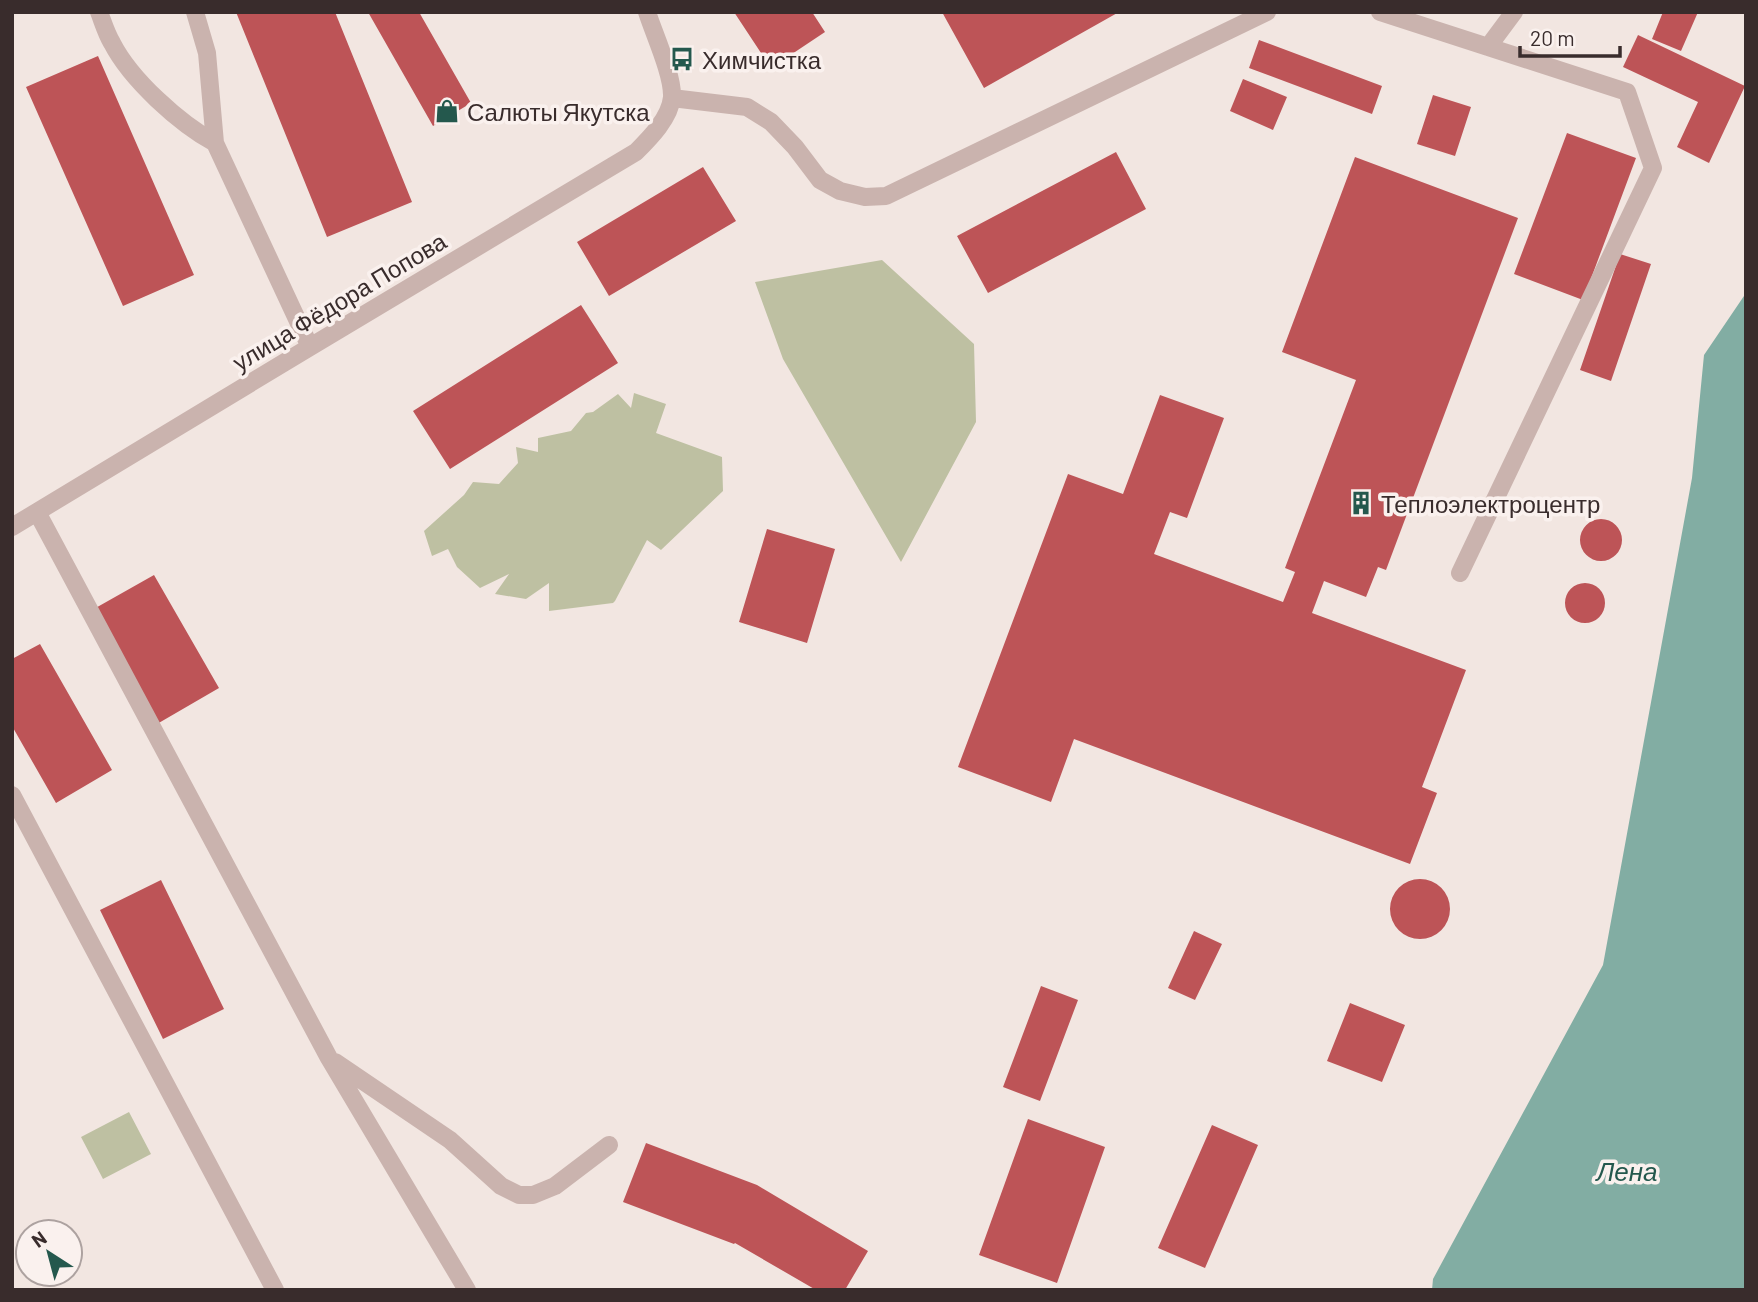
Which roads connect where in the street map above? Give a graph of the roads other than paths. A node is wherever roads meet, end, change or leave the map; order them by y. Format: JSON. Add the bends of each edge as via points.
{"nodes":[{"id":1,"x":99,"y":12,"type":"edge"},
{"id":2,"x":195,"y":12,"type":"edge"},
{"id":3,"x":647,"y":12,"type":"edge"},
{"id":4,"x":1267,"y":12,"type":"edge"},
{"id":5,"x":1380,"y":12,"type":"edge"},
{"id":6,"x":1514,"y":12,"type":"edge"},
{"id":7,"x":1488,"y":47,"type":"junction"},
{"id":8,"x":672,"y":98,"type":"junction"},
{"id":9,"x":215,"y":143,"type":"junction"},
{"id":10,"x":310,"y":347,"type":"junction"},
{"id":11,"x":37,"y":512,"type":"junction"},
{"id":12,"x":12,"y":527,"type":"edge"},
{"id":13,"x":1460,"y":573,"type":"dead end"},
{"id":14,"x":12,"y":795,"type":"edge"},
{"id":15,"x":329,"y":1058,"type":"junction"},
{"id":16,"x":609,"y":1145,"type":"dead end"},
{"id":17,"x":275,"y":1290,"type":"edge"},
{"id":18,"x":467,"y":1290,"type":"edge"}],
"edges":[{"from":1,"to":9,"type":"street","via":[[124,64],[164,106]]},
{"from":2,"to":9,"type":"street","via":[[207,53]]},
{"from":3,"to":8,"type":"street"},
{"from":4,"to":8,"type":"street","via":[[886,196],[865,197],[820,180],[772,122],[747,107]]},
{"from":5,"to":7,"type":"street"},
{"from":6,"to":7,"type":"street"},
{"from":7,"to":13,"type":"street","via":[[1627,92],[1653,168]]},
{"from":8,"to":10,"type":"street","name":"улица Фёдора Попова","via":[[664,118],[636,152]]},
{"from":9,"to":10,"type":"street"},
{"from":10,"to":11,"type":"street","name":"улица Фёдора Попова"},
{"from":11,"to":12,"type":"street","name":"улица Фёдора Попова"},
{"from":11,"to":15,"type":"street"},
{"from":14,"to":17,"type":"street"},
{"from":15,"to":16,"type":"street","via":[[450,1140],[501,1186],[519,1195],[555,1186]]},
{"from":15,"to":18,"type":"street"}]}
